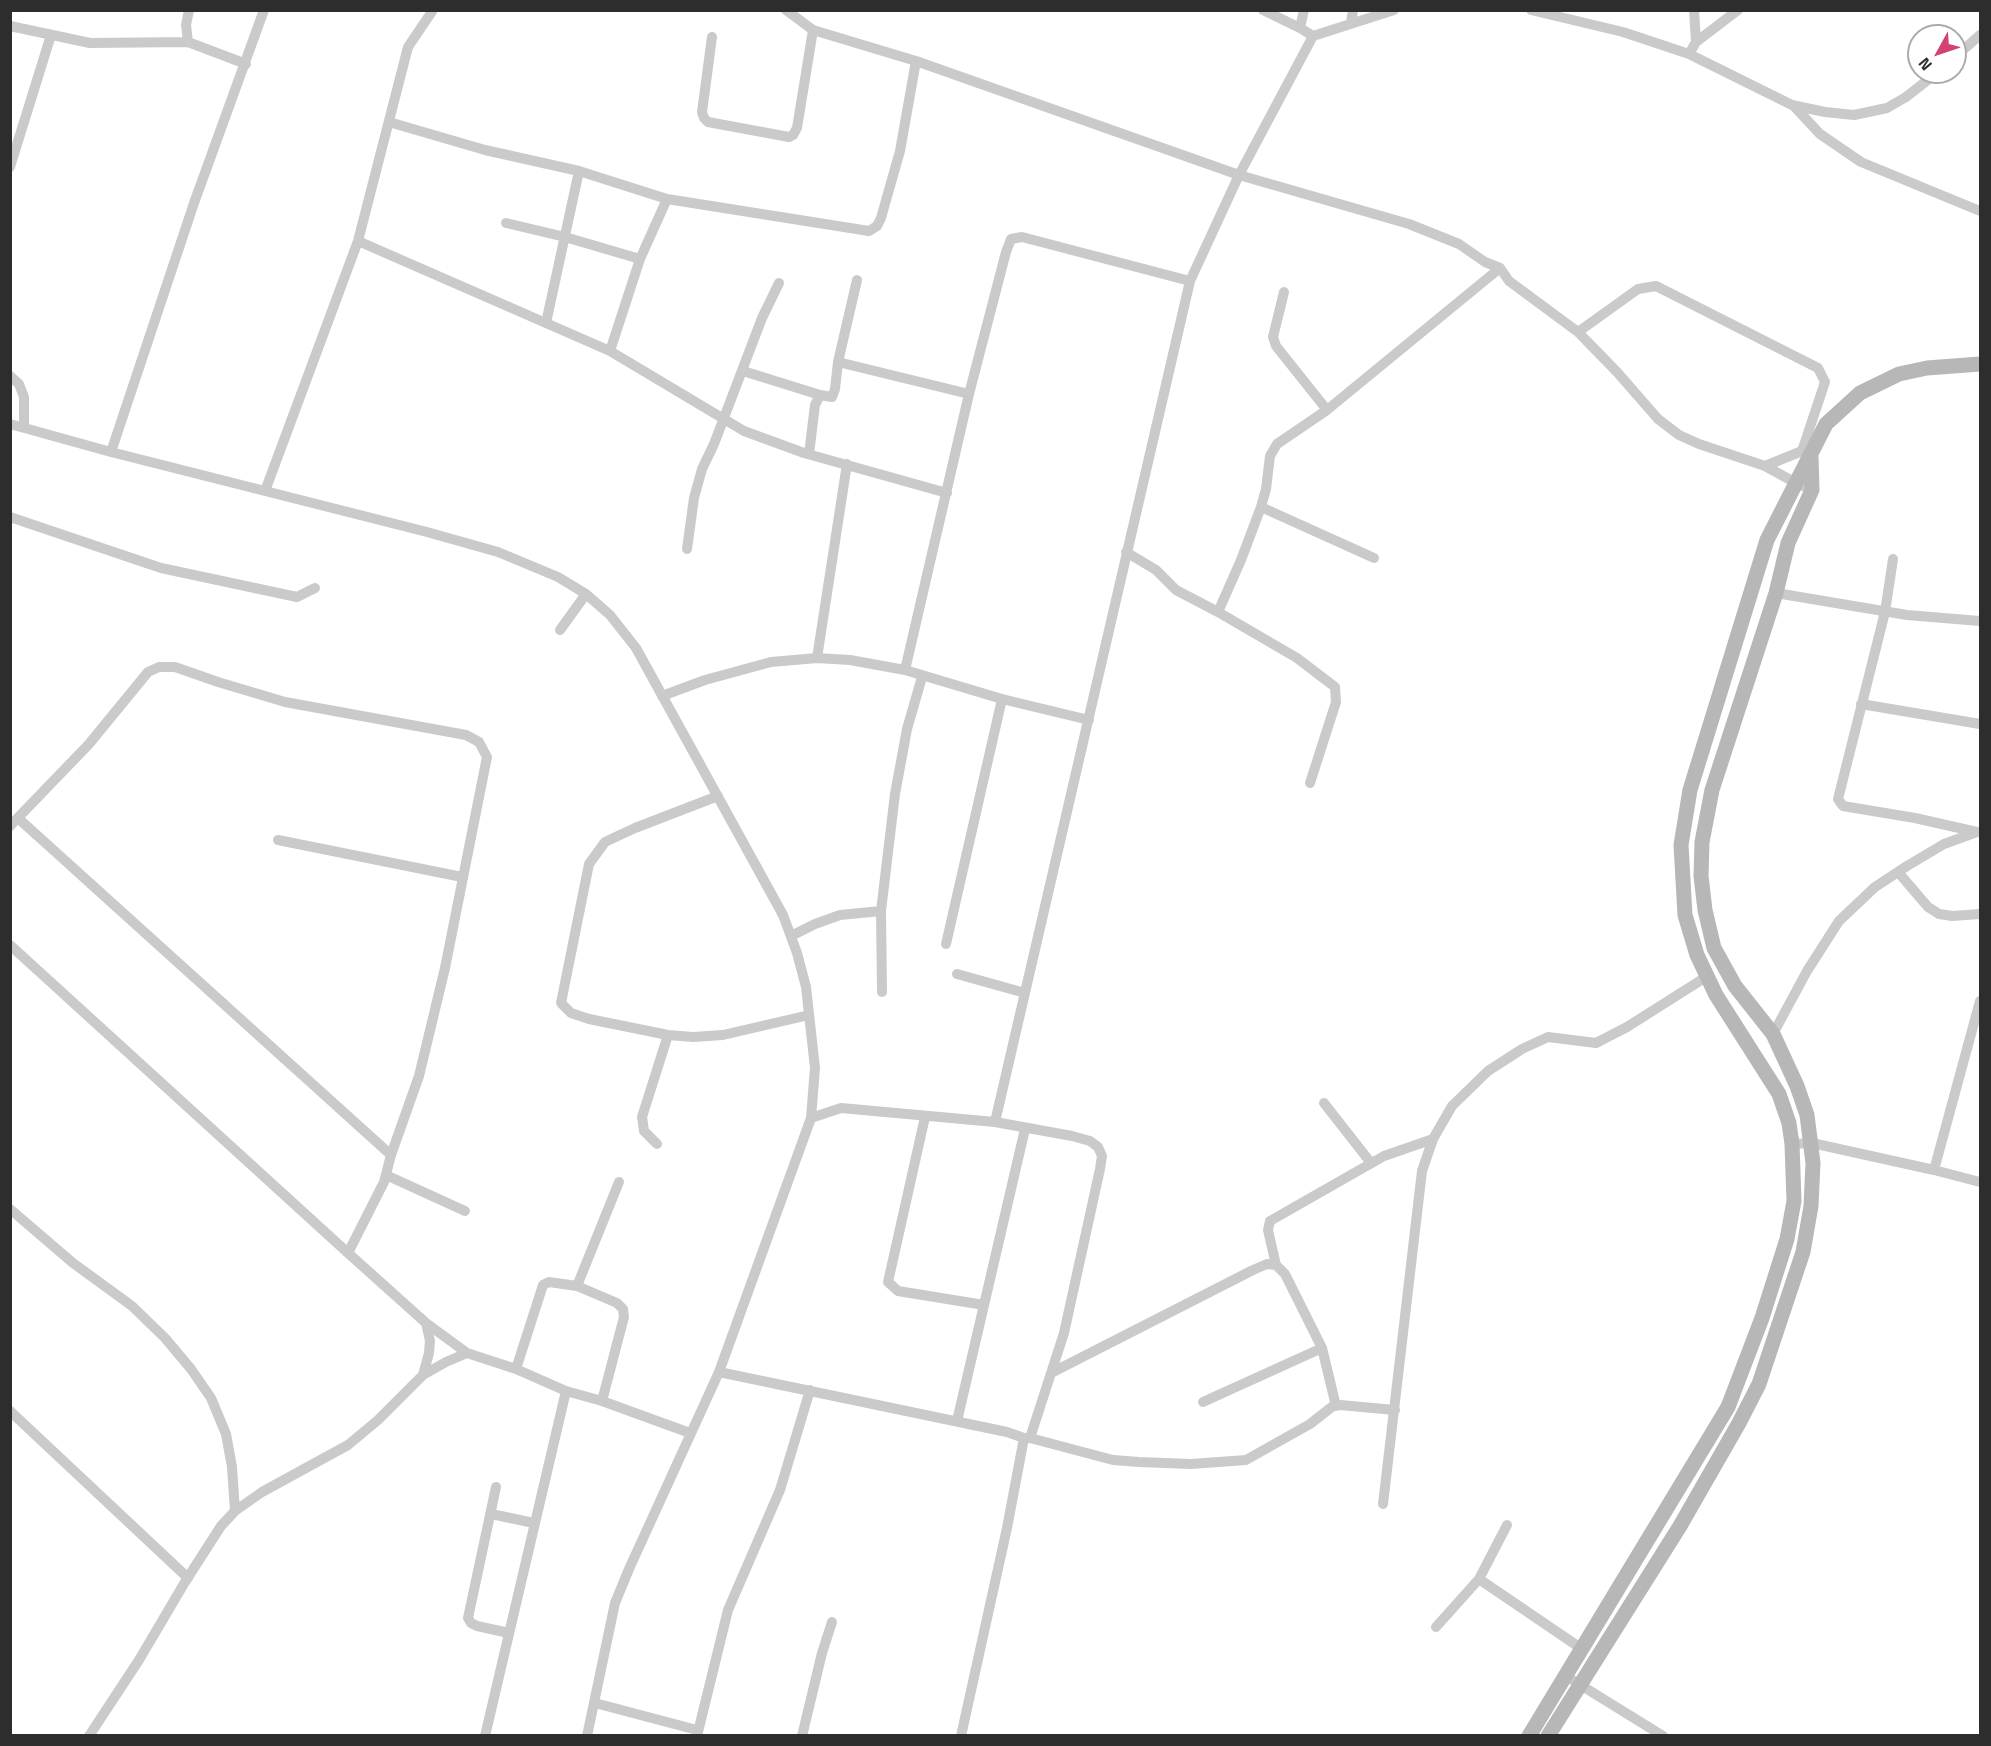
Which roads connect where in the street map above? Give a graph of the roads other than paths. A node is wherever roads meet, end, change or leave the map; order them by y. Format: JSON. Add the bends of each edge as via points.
{"nodes":[{"id":1,"x":189,"y":10,"type":"edge"},
{"id":2,"x":264,"y":10,"type":"edge"},
{"id":3,"x":433,"y":10,"type":"edge"},
{"id":4,"x":786,"y":10,"type":"edge"},
{"id":5,"x":1263,"y":10,"type":"edge"},
{"id":6,"x":1304,"y":10,"type":"edge"},
{"id":7,"x":1353,"y":10,"type":"edge"},
{"id":8,"x":1394,"y":10,"type":"edge"},
{"id":9,"x":1531,"y":10,"type":"edge"},
{"id":10,"x":1694,"y":10,"type":"edge"},
{"id":11,"x":1738,"y":10,"type":"edge"},
{"id":12,"x":1351,"y":23,"type":"junction"},
{"id":13,"x":10,"y":26,"type":"edge"},
{"id":14,"x":1300,"y":28,"type":"junction"},
{"id":15,"x":813,"y":30,"type":"junction"},
{"id":16,"x":1980,"y":34,"type":"edge"},
{"id":17,"x":51,"y":35,"type":"junction"},
{"id":18,"x":1313,"y":36,"type":"junction"},
{"id":19,"x":712,"y":37,"type":"dead end"},
{"id":20,"x":188,"y":42,"type":"junction"},
{"id":21,"x":1696,"y":42,"type":"junction"},
{"id":22,"x":1967,"y":46,"type":"edge"},
{"id":23,"x":1689,"y":54,"type":"junction"},
{"id":24,"x":916,"y":61,"type":"junction"},
{"id":25,"x":246,"y":64,"type":"junction"},
{"id":26,"x":1923,"y":84,"type":"edge"},
{"id":27,"x":1792,"y":105,"type":"junction"},
{"id":28,"x":389,"y":122,"type":"junction"},
{"id":29,"x":10,"y":167,"type":"edge"},
{"id":30,"x":579,"y":171,"type":"junction"},
{"id":31,"x":1239,"y":175,"type":"junction"},
{"id":32,"x":667,"y":199,"type":"junction"},
{"id":33,"x":1980,"y":211,"type":"edge"},
{"id":34,"x":506,"y":223,"type":"dead end"},
{"id":35,"x":565,"y":237,"type":"junction"},
{"id":36,"x":358,"y":241,"type":"junction"},
{"id":37,"x":640,"y":259,"type":"junction"},
{"id":38,"x":1500,"y":268,"type":"junction"},
{"id":39,"x":857,"y":280,"type":"dead end"},
{"id":40,"x":1190,"y":281,"type":"junction"},
{"id":41,"x":779,"y":283,"type":"dead end"},
{"id":42,"x":1284,"y":292,"type":"dead end"},
{"id":43,"x":546,"y":323,"type":"junction"},
{"id":44,"x":1578,"y":332,"type":"junction"},
{"id":45,"x":610,"y":351,"type":"junction"},
{"id":46,"x":838,"y":362,"type":"junction"},
{"id":47,"x":1980,"y":364,"type":"edge"},
{"id":48,"x":743,"y":371,"type":"junction"},
{"id":49,"x":10,"y":376,"type":"edge"},
{"id":50,"x":969,"y":394,"type":"junction"},
{"id":51,"x":820,"y":395,"type":"junction"},
{"id":52,"x":1327,"y":410,"type":"junction"},
{"id":53,"x":724,"y":418,"type":"junction"},
{"id":54,"x":10,"y":424,"type":"edge"},
{"id":55,"x":24,"y":427,"type":"junction"},
{"id":56,"x":111,"y":452,"type":"junction"},
{"id":57,"x":809,"y":454,"type":"junction"},
{"id":58,"x":1811,"y":456,"type":"junction"},
{"id":59,"x":847,"y":464,"type":"junction"},
{"id":60,"x":1765,"y":466,"type":"junction"},
{"id":61,"x":1796,"y":483,"type":"junction"},
{"id":62,"x":1812,"y":490,"type":"junction"},
{"id":63,"x":266,"y":491,"type":"junction"},
{"id":64,"x":947,"y":493,"type":"junction"},
{"id":65,"x":1261,"y":507,"type":"junction"},
{"id":66,"x":10,"y":517,"type":"edge"},
{"id":67,"x":687,"y":549,"type":"dead end"},
{"id":68,"x":1126,"y":552,"type":"junction"},
{"id":69,"x":1374,"y":558,"type":"dead end"},
{"id":70,"x":1893,"y":559,"type":"dead end"},
{"id":71,"x":315,"y":588,"type":"dead end"},
{"id":72,"x":1776,"y":593,"type":"junction"},
{"id":73,"x":586,"y":594,"type":"junction"},
{"id":74,"x":1218,"y":612,"type":"junction"},
{"id":75,"x":1885,"y":612,"type":"junction"},
{"id":76,"x":1980,"y":621,"type":"edge"},
{"id":77,"x":560,"y":630,"type":"dead end"},
{"id":78,"x":818,"y":658,"type":"junction"},
{"id":79,"x":905,"y":670,"type":"junction"},
{"id":80,"x":922,"y":677,"type":"junction"},
{"id":81,"x":662,"y":696,"type":"junction"},
{"id":82,"x":1002,"y":699,"type":"junction"},
{"id":83,"x":1861,"y":704,"type":"junction"},
{"id":84,"x":1089,"y":720,"type":"junction"},
{"id":85,"x":1980,"y":724,"type":"edge"},
{"id":86,"x":1310,"y":783,"type":"dead end"},
{"id":87,"x":718,"y":796,"type":"junction"},
{"id":88,"x":15,"y":822,"type":"edge"},
{"id":89,"x":1978,"y":832,"type":"edge"},
{"id":90,"x":278,"y":840,"type":"dead end"},
{"id":91,"x":1898,"y":872,"type":"junction"},
{"id":92,"x":462,"y":877,"type":"junction"},
{"id":93,"x":881,"y":911,"type":"junction"},
{"id":94,"x":1980,"y":914,"type":"edge"},
{"id":95,"x":791,"y":936,"type":"junction"},
{"id":96,"x":946,"y":944,"type":"dead end"},
{"id":97,"x":10,"y":945,"type":"edge"},
{"id":98,"x":957,"y":974,"type":"dead end"},
{"id":99,"x":1706,"y":977,"type":"junction"},
{"id":100,"x":882,"y":992,"type":"dead end"},
{"id":101,"x":1025,"y":993,"type":"junction"},
{"id":102,"x":1980,"y":1001,"type":"edge"},
{"id":103,"x":810,"y":1015,"type":"junction"},
{"id":104,"x":1773,"y":1034,"type":"junction"},
{"id":105,"x":668,"y":1035,"type":"junction"},
{"id":106,"x":1324,"y":1103,"type":"dead end"},
{"id":107,"x":925,"y":1117,"type":"junction"},
{"id":108,"x":810,"y":1118,"type":"junction"},
{"id":109,"x":995,"y":1122,"type":"junction"},
{"id":110,"x":1025,"y":1129,"type":"junction"},
{"id":111,"x":1433,"y":1139,"type":"junction"},
{"id":112,"x":1812,"y":1143,"type":"junction"},
{"id":113,"x":657,"y":1144,"type":"dead end"},
{"id":114,"x":1792,"y":1144,"type":"junction"},
{"id":115,"x":391,"y":1155,"type":"junction"},
{"id":116,"x":1371,"y":1163,"type":"junction"},
{"id":117,"x":1934,"y":1170,"type":"junction"},
{"id":118,"x":386,"y":1175,"type":"junction"},
{"id":119,"x":619,"y":1182,"type":"dead end"},
{"id":120,"x":1980,"y":1182,"type":"edge"},
{"id":121,"x":10,"y":1209,"type":"edge"},
{"id":122,"x":465,"y":1211,"type":"dead end"},
{"id":123,"x":348,"y":1253,"type":"junction"},
{"id":124,"x":1276,"y":1265,"type":"junction"},
{"id":125,"x":578,"y":1286,"type":"junction"},
{"id":126,"x":984,"y":1305,"type":"junction"},
{"id":127,"x":426,"y":1323,"type":"junction"},
{"id":128,"x":1322,"y":1348,"type":"junction"},
{"id":129,"x":467,"y":1353,"type":"junction"},
{"id":130,"x":516,"y":1370,"type":"junction"},
{"id":131,"x":719,"y":1371,"type":"junction"},
{"id":132,"x":1053,"y":1372,"type":"junction"},
{"id":133,"x":423,"y":1375,"type":"junction"},
{"id":134,"x":810,"y":1389,"type":"junction"},
{"id":135,"x":566,"y":1391,"type":"junction"},
{"id":136,"x":602,"y":1401,"type":"junction"},
{"id":137,"x":1203,"y":1402,"type":"dead end"},
{"id":138,"x":1336,"y":1406,"type":"junction"},
{"id":139,"x":1395,"y":1410,"type":"junction"},
{"id":140,"x":10,"y":1411,"type":"edge"},
{"id":141,"x":957,"y":1421,"type":"junction"},
{"id":142,"x":690,"y":1433,"type":"junction"},
{"id":143,"x":1027,"y":1438,"type":"junction"},
{"id":144,"x":496,"y":1487,"type":"dead end"},
{"id":145,"x":1383,"y":1504,"type":"dead end"},
{"id":146,"x":235,"y":1511,"type":"junction"},
{"id":147,"x":490,"y":1514,"type":"junction"},
{"id":148,"x":534,"y":1523,"type":"junction"},
{"id":149,"x":1507,"y":1525,"type":"dead end"},
{"id":150,"x":188,"y":1578,"type":"junction"},
{"id":151,"x":1479,"y":1579,"type":"junction"},
{"id":152,"x":832,"y":1622,"type":"dead end"},
{"id":153,"x":1436,"y":1627,"type":"dead end"},
{"id":154,"x":509,"y":1633,"type":"junction"},
{"id":155,"x":1582,"y":1649,"type":"junction"},
{"id":156,"x":1566,"y":1676,"type":"junction"},
{"id":157,"x":1581,"y":1685,"type":"junction"},
{"id":158,"x":595,"y":1703,"type":"junction"},
{"id":159,"x":697,"y":1733,"type":"edge"},
{"id":160,"x":89,"y":1736,"type":"edge"},
{"id":161,"x":485,"y":1736,"type":"edge"},
{"id":162,"x":587,"y":1736,"type":"edge"},
{"id":163,"x":802,"y":1736,"type":"edge"},
{"id":164,"x":961,"y":1736,"type":"edge"},
{"id":165,"x":1529,"y":1736,"type":"edge"},
{"id":166,"x":1548,"y":1736,"type":"edge"},
{"id":167,"x":1663,"y":1736,"type":"edge"}],
"edges":[{"from":1,"to":20,"type":"street"},
{"from":2,"to":25,"type":"street"},
{"from":3,"to":28,"type":"street","via":[[408,47]]},
{"from":4,"to":15,"type":"street"},
{"from":5,"to":14,"type":"street"},
{"from":6,"to":14,"type":"street"},
{"from":7,"to":12,"type":"street"},
{"from":8,"to":12,"type":"street"},
{"from":9,"to":23,"type":"street","via":[[1623,32]]},
{"from":10,"to":21,"type":"street"},
{"from":11,"to":21,"type":"street"},
{"from":12,"to":18,"type":"street"},
{"from":13,"to":17,"type":"street"},
{"from":14,"to":18,"type":"street"},
{"from":15,"to":19,"type":"street","via":[[797,128],[789,137],[708,122],[704,118]]},
{"from":15,"to":24,"type":"street"},
{"from":16,"to":22,"type":"street"},
{"from":17,"to":20,"type":"street","via":[[90,43]]},
{"from":17,"to":29,"type":"street"},
{"from":18,"to":31,"type":"street"},
{"from":20,"to":25,"type":"street"},
{"from":21,"to":23,"type":"street"},
{"from":23,"to":27,"type":"street"},
{"from":24,"to":31,"type":"street"},
{"from":24,"to":32,"type":"street","via":[[900,151],[881,218],[869,231]]},
{"from":25,"to":56,"type":"street","via":[[194,203]]},
{"from":26,"to":27,"type":"street","via":[[1887,108],[1854,115]]},
{"from":27,"to":33,"type":"street","via":[[1820,134],[1861,162]]},
{"from":28,"to":30,"type":"street","via":[[485,150]]},
{"from":28,"to":36,"type":"street"},
{"from":30,"to":32,"type":"street"},
{"from":30,"to":35,"type":"street"},
{"from":31,"to":38,"type":"street","via":[[1409,224],[1459,244]]},
{"from":31,"to":40,"type":"street"},
{"from":32,"to":37,"type":"street"},
{"from":34,"to":35,"type":"street"},
{"from":35,"to":37,"type":"street"},
{"from":35,"to":43,"type":"street"},
{"from":36,"to":43,"type":"street"},
{"from":36,"to":63,"type":"street"},
{"from":37,"to":45,"type":"street"},
{"from":38,"to":44,"type":"street","via":[[1509,281]]},
{"from":38,"to":52,"type":"street"},
{"from":39,"to":46,"type":"street"},
{"from":40,"to":50,"type":"street","via":[[1022,237],[1011,239]]},
{"from":40,"to":68,"type":"street"},
{"from":41,"to":48,"type":"street"},
{"from":42,"to":52,"type":"street","via":[[1274,337],[1276,346]]},
{"from":43,"to":45,"type":"street"},
{"from":44,"to":60,"type":"street","via":[[1658,419],[1679,435]]},
{"from":44,"to":60,"type":"street","via":[[1638,289],[1656,286],[1818,368],[1825,382],[1802,451]]},
{"from":45,"to":53,"type":"street"},
{"from":46,"to":50,"type":"street"},
{"from":46,"to":51,"type":"street","via":[[832,397]]},
{"from":47,"to":58,"type":"main road","via":[[1899,374],[1860,393],[1826,424]]},
{"from":48,"to":51,"type":"street"},
{"from":48,"to":53,"type":"street"},
{"from":49,"to":55,"type":"street","via":[[19,384],[24,397]]},
{"from":50,"to":64,"type":"street"},
{"from":51,"to":57,"type":"street","via":[[815,405]]},
{"from":52,"to":65,"type":"street","via":[[1277,444],[1270,456]]},
{"from":53,"to":57,"type":"street","via":[[744,431]]},
{"from":53,"to":67,"type":"street","via":[[702,469]]},
{"from":54,"to":55,"type":"street"},
{"from":55,"to":56,"type":"street"},
{"from":56,"to":63,"type":"street"},
{"from":57,"to":59,"type":"street"},
{"from":58,"to":61,"type":"main road"},
{"from":58,"to":62,"type":"main road"},
{"from":59,"to":64,"type":"street"},
{"from":59,"to":78,"type":"street"},
{"from":60,"to":61,"type":"street"},
{"from":61,"to":62,"type":"street"},
{"from":61,"to":99,"type":"main road","via":[[1767,540],[1690,790],[1681,845],[1682,883],[1685,915]]},
{"from":62,"to":72,"type":"main road","via":[[1788,543]]},
{"from":63,"to":73,"type":"street","via":[[498,552]]},
{"from":64,"to":79,"type":"street"},
{"from":65,"to":69,"type":"street"},
{"from":65,"to":74,"type":"street"},
{"from":66,"to":71,"type":"street","via":[[161,568],[297,597]]},
{"from":68,"to":74,"type":"street","via":[[1156,570],[1176,590]]},
{"from":68,"to":84,"type":"street"},
{"from":70,"to":75,"type":"street"},
{"from":72,"to":75,"type":"street"},
{"from":72,"to":104,"type":"main road","via":[[1712,790],[1702,842],[1701,876],[1705,910],[1724,969]]},
{"from":73,"to":77,"type":"street"},
{"from":73,"to":81,"type":"street","via":[[610,615],[636,648]]},
{"from":74,"to":86,"type":"street","via":[[1297,658],[1335,687],[1336,702]]},
{"from":75,"to":76,"type":"street"},
{"from":75,"to":83,"type":"street"},
{"from":78,"to":79,"type":"street"},
{"from":78,"to":81,"type":"street","via":[[771,662]]},
{"from":79,"to":80,"type":"street"},
{"from":80,"to":82,"type":"street"},
{"from":80,"to":93,"type":"street","via":[[895,794]]},
{"from":81,"to":87,"type":"street"},
{"from":82,"to":84,"type":"street"},
{"from":82,"to":96,"type":"street"},
{"from":83,"to":85,"type":"street"},
{"from":83,"to":89,"type":"street","via":[[1840,804]]},
{"from":84,"to":101,"type":"street"},
{"from":87,"to":95,"type":"street"},
{"from":87,"to":105,"type":"street","via":[[605,842],[589,864],[574,930],[561,1003],[565,1009],[589,1019]]},
{"from":88,"to":92,"type":"street","via":[[89,744],[148,672],[175,667],[285,702],[466,735],[479,742],[487,757]]},
{"from":88,"to":115,"type":"street"},
{"from":89,"to":91,"type":"street","via":[[1944,844]]},
{"from":90,"to":92,"type":"street"},
{"from":91,"to":94,"type":"street","via":[[1939,914]]},
{"from":91,"to":104,"type":"street","via":[[1875,887],[1839,921]]},
{"from":92,"to":115,"type":"street","via":[[445,968],[418,1076]]},
{"from":93,"to":95,"type":"street","via":[[840,915]]},
{"from":93,"to":100,"type":"street"},
{"from":95,"to":103,"type":"street"},
{"from":97,"to":123,"type":"street"},
{"from":98,"to":101,"type":"street"},
{"from":99,"to":111,"type":"street","via":[[1596,1042],[1548,1037],[1522,1049],[1488,1071],[1452,1106]]},
{"from":99,"to":114,"type":"main road","via":[[1779,1094]]},
{"from":101,"to":109,"type":"street"},
{"from":102,"to":117,"type":"street"},
{"from":103,"to":105,"type":"street","via":[[723,1035]]},
{"from":103,"to":108,"type":"street","via":[[814,1068]]},
{"from":104,"to":112,"type":"main road","via":[[1797,1086]]},
{"from":105,"to":113,"type":"street","via":[[642,1117],[644,1131]]},
{"from":106,"to":116,"type":"street"},
{"from":107,"to":108,"type":"street","via":[[841,1108]]},
{"from":107,"to":109,"type":"street"},
{"from":107,"to":126,"type":"street","via":[[888,1282],[898,1291]]},
{"from":108,"to":131,"type":"street"},
{"from":109,"to":110,"type":"street"},
{"from":110,"to":126,"type":"street"},
{"from":110,"to":132,"type":"street","via":[[1090,1141],[1102,1156],[1090,1223]]},
{"from":111,"to":116,"type":"street"},
{"from":111,"to":139,"type":"street","via":[[1422,1171]]},
{"from":112,"to":114,"type":"street"},
{"from":112,"to":117,"type":"street"},
{"from":112,"to":157,"type":"main road","via":[[1811,1206],[1803,1252],[1759,1384],[1680,1526]]},
{"from":114,"to":155,"type":"main road","via":[[1794,1201],[1787,1239],[1741,1378],[1707,1444]]},
{"from":115,"to":118,"type":"street"},
{"from":116,"to":124,"type":"street","via":[[1270,1221],[1268,1230]]},
{"from":117,"to":120,"type":"street"},
{"from":118,"to":122,"type":"street"},
{"from":118,"to":123,"type":"street"},
{"from":119,"to":125,"type":"street"},
{"from":121,"to":146,"type":"street","via":[[73,1263],[132,1306],[191,1369],[211,1398],[226,1434]]},
{"from":123,"to":127,"type":"street"},
{"from":124,"to":128,"type":"street","via":[[1285,1274]]},
{"from":124,"to":132,"type":"street","via":[[1253,1270]]},
{"from":125,"to":130,"type":"street","via":[[549,1282],[543,1285]]},
{"from":125,"to":136,"type":"street","via":[[623,1309]]},
{"from":126,"to":141,"type":"street"},
{"from":127,"to":129,"type":"street"},
{"from":127,"to":133,"type":"street","via":[[430,1341]]},
{"from":128,"to":137,"type":"street"},
{"from":128,"to":138,"type":"street"},
{"from":129,"to":130,"type":"street"},
{"from":129,"to":133,"type":"street"},
{"from":130,"to":135,"type":"street"},
{"from":131,"to":134,"type":"street"},
{"from":131,"to":142,"type":"street"},
{"from":132,"to":143,"type":"street"},
{"from":133,"to":146,"type":"street","via":[[348,1445]]},
{"from":134,"to":141,"type":"street"},
{"from":134,"to":159,"type":"street","via":[[780,1490],[728,1610]]},
{"from":135,"to":136,"type":"street"},
{"from":135,"to":148,"type":"street"},
{"from":136,"to":142,"type":"street"},
{"from":138,"to":139,"type":"street"},
{"from":138,"to":143,"type":"street","via":[[1246,1460],[1237,1461],[1191,1464],[1113,1460]]},
{"from":139,"to":145,"type":"street"},
{"from":140,"to":150,"type":"street"},
{"from":141,"to":143,"type":"street"},
{"from":142,"to":158,"type":"street","via":[[615,1603]]},
{"from":143,"to":164,"type":"street"},
{"from":144,"to":147,"type":"street"},
{"from":146,"to":150,"type":"street"},
{"from":147,"to":148,"type":"street"},
{"from":147,"to":154,"type":"street","via":[[468,1618],[477,1626]]},
{"from":148,"to":154,"type":"street"},
{"from":149,"to":151,"type":"street"},
{"from":150,"to":160,"type":"street"},
{"from":151,"to":153,"type":"street"},
{"from":151,"to":155,"type":"street"},
{"from":152,"to":163,"type":"street"},
{"from":154,"to":161,"type":"street"},
{"from":155,"to":156,"type":"main road"},
{"from":156,"to":157,"type":"street"},
{"from":156,"to":165,"type":"main road"},
{"from":157,"to":166,"type":"main road"},
{"from":157,"to":167,"type":"street"},
{"from":158,"to":159,"type":"street"},
{"from":158,"to":162,"type":"street"}]}
